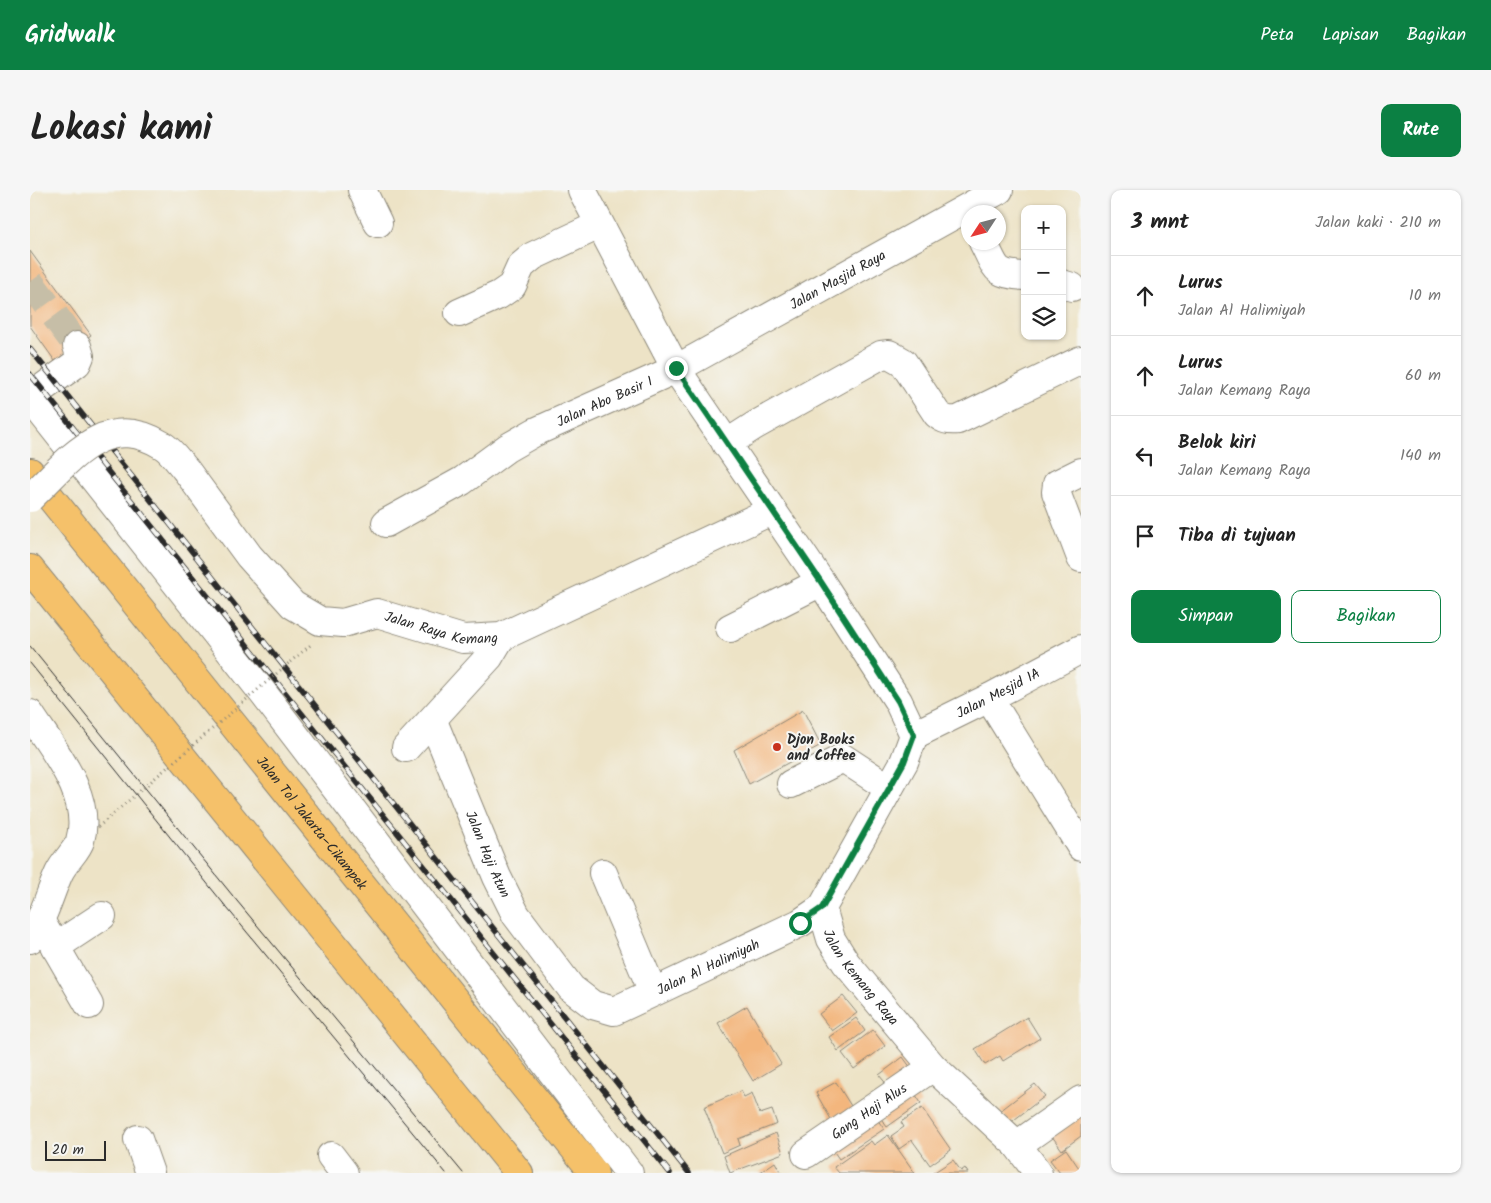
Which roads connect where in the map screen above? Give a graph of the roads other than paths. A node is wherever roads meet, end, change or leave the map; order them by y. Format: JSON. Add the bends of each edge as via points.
{"nodes":[{"id":1,"x":362,"y":190,"type":"edge"},
{"id":2,"x":999,"y":190,"type":"edge"},
{"id":3,"x":591,"y":193,"type":"edge"},
{"id":4,"x":977,"y":205,"type":"edge"},
{"id":5,"x":961,"y":216,"type":"edge"},
{"id":6,"x":378,"y":223,"type":"dead end"},
{"id":7,"x":600,"y":224,"type":"junction"},
{"id":8,"x":987,"y":250,"type":"edge"},
{"id":9,"x":1021,"y":276,"type":"edge"},
{"id":10,"x":459,"y":313,"type":"dead end"},
{"id":11,"x":77,"y":346,"type":"dead end"},
{"id":12,"x":1081,"y":360,"type":"edge"},
{"id":13,"x":676,"y":368,"type":"junction"},
{"id":14,"x":30,"y":397,"type":"edge"},
{"id":15,"x":726,"y":444,"type":"junction"},
{"id":16,"x":30,"y":472,"type":"edge"},
{"id":17,"x":1081,"y":472,"type":"edge"},
{"id":18,"x":30,"y":498,"type":"edge"},
{"id":19,"x":771,"y":510,"type":"junction"},
{"id":20,"x":386,"y":523,"type":"dead end"},
{"id":21,"x":1081,"y":558,"type":"edge"},
{"id":22,"x":30,"y":569,"type":"edge"},
{"id":23,"x":821,"y":582,"type":"junction"},
{"id":24,"x":730,"y":628,"type":"dead end"},
{"id":25,"x":501,"y":637,"type":"junction"},
{"id":26,"x":1080,"y":652,"type":"edge"},
{"id":27,"x":989,"y":698,"type":"junction"},
{"id":28,"x":30,"y":714,"type":"edge"},
{"id":29,"x":433,"y":721,"type":"junction"},
{"id":30,"x":914,"y":735,"type":"junction"},
{"id":31,"x":406,"y":748,"type":"dead end"},
{"id":32,"x":791,"y":784,"type":"dead end"},
{"id":33,"x":890,"y":788,"type":"junction"},
{"id":34,"x":1081,"y":847,"type":"edge"},
{"id":35,"x":603,"y":873,"type":"dead end"},
{"id":36,"x":822,"y":908,"type":"junction"},
{"id":37,"x":102,"y":916,"type":"dead end"},
{"id":38,"x":42,"y":936,"type":"edge"},
{"id":39,"x":653,"y":992,"type":"junction"},
{"id":40,"x":89,"y":1005,"type":"dead end"},
{"id":41,"x":933,"y":1067,"type":"junction"},
{"id":42,"x":1081,"y":1100,"type":"edge"},
{"id":43,"x":138,"y":1139,"type":"dead end"},
{"id":44,"x":1016,"y":1145,"type":"junction"},
{"id":45,"x":806,"y":1154,"type":"dead end"},
{"id":46,"x":150,"y":1173,"type":"edge"},
{"id":47,"x":519,"y":1173,"type":"edge"},
{"id":48,"x":594,"y":1173,"type":"edge"},
{"id":49,"x":629,"y":1173,"type":"edge"},
{"id":50,"x":1038,"y":1173,"type":"edge"}],
"edges":[{"from":1,"to":6,"type":"street"},
{"from":2,"to":4,"type":"street","name":"Jalan Masjid Raya"},
{"from":3,"to":7,"type":"street"},
{"from":5,"to":13,"type":"street","name":"Jalan Masjid Raya"},
{"from":7,"to":10,"type":"street","via":[[533,256],[521,266],[512,286]]},
{"from":7,"to":13,"type":"street"},
{"from":8,"to":9,"type":"street","via":[[1004,274]]},
{"from":11,"to":14,"type":"street","via":[[80,356],[77,363]]},
{"from":12,"to":15,"type":"street","via":[[958,420],[950,420],[937,414],[903,362],[889,354],[881,355]]},
{"from":13,"to":15,"type":"street"},
{"from":13,"to":20,"type":"street","name":"Jalan Abo Basir I","via":[[535,432],[468,477]]},
{"from":14,"to":49,"type":"street","via":[[269,701]]},
{"from":15,"to":19,"type":"street"},
{"from":16,"to":48,"type":"highway","name":"Jalan Tol Jakarta–Cikampek"},
{"from":17,"to":21,"type":"street","via":[[1057,484],[1056,492]]},
{"from":18,"to":25,"type":"street","name":"Jalan Raya Kemang","bridge":true,"via":[[87,444],[115,432],[138,435],[163,445],[186,470],[249,556],[293,605],[320,621],[343,623],[377,613],[463,639]]},
{"from":19,"to":23,"type":"street"},
{"from":19,"to":25,"type":"street","name":"Jalan Raya Kemang"},
{"from":22,"to":47,"type":"highway"},
{"from":23,"to":24,"type":"street"},
{"from":23,"to":30,"type":"street","via":[[898,701]]},
{"from":25,"to":29,"type":"street","via":[[489,657]]},
{"from":26,"to":27,"type":"street","name":"Jalan Mesjid 1A"},
{"from":27,"to":30,"type":"street","name":"Jalan Mesjid 1A"},
{"from":27,"to":34,"type":"street"},
{"from":28,"to":38,"type":"street","via":[[66,770],[84,814],[80,843],[65,861]]},
{"from":29,"to":31,"type":"street"},
{"from":29,"to":39,"type":"street","name":"Jalan Haji Atun","via":[[497,877],[516,915],[571,988],[593,1005],[614,1011]]},
{"from":30,"to":33,"type":"street"},
{"from":32,"to":33,"type":"street","via":[[843,758]]},
{"from":33,"to":36,"type":"street"},
{"from":35,"to":39,"type":"street","name":"Jalan Al Halimiyah"},
{"from":36,"to":39,"type":"street","name":"Jalan Al Halimiyah","via":[[800,923]]},
{"from":36,"to":41,"type":"street","name":"Jalan Kemang Raya","via":[[831,939],[846,963]]},
{"from":37,"to":38,"type":"street"},
{"from":38,"to":40,"type":"street"},
{"from":41,"to":44,"type":"street","name":"Jalan Kemang Raya"},
{"from":41,"to":45,"type":"street","name":"Gang Haji Alus"},
{"from":42,"to":44,"type":"street"},
{"from":43,"to":46,"type":"street"},
{"from":44,"to":50,"type":"street","name":"Jalan Kemang Raya"}]}
